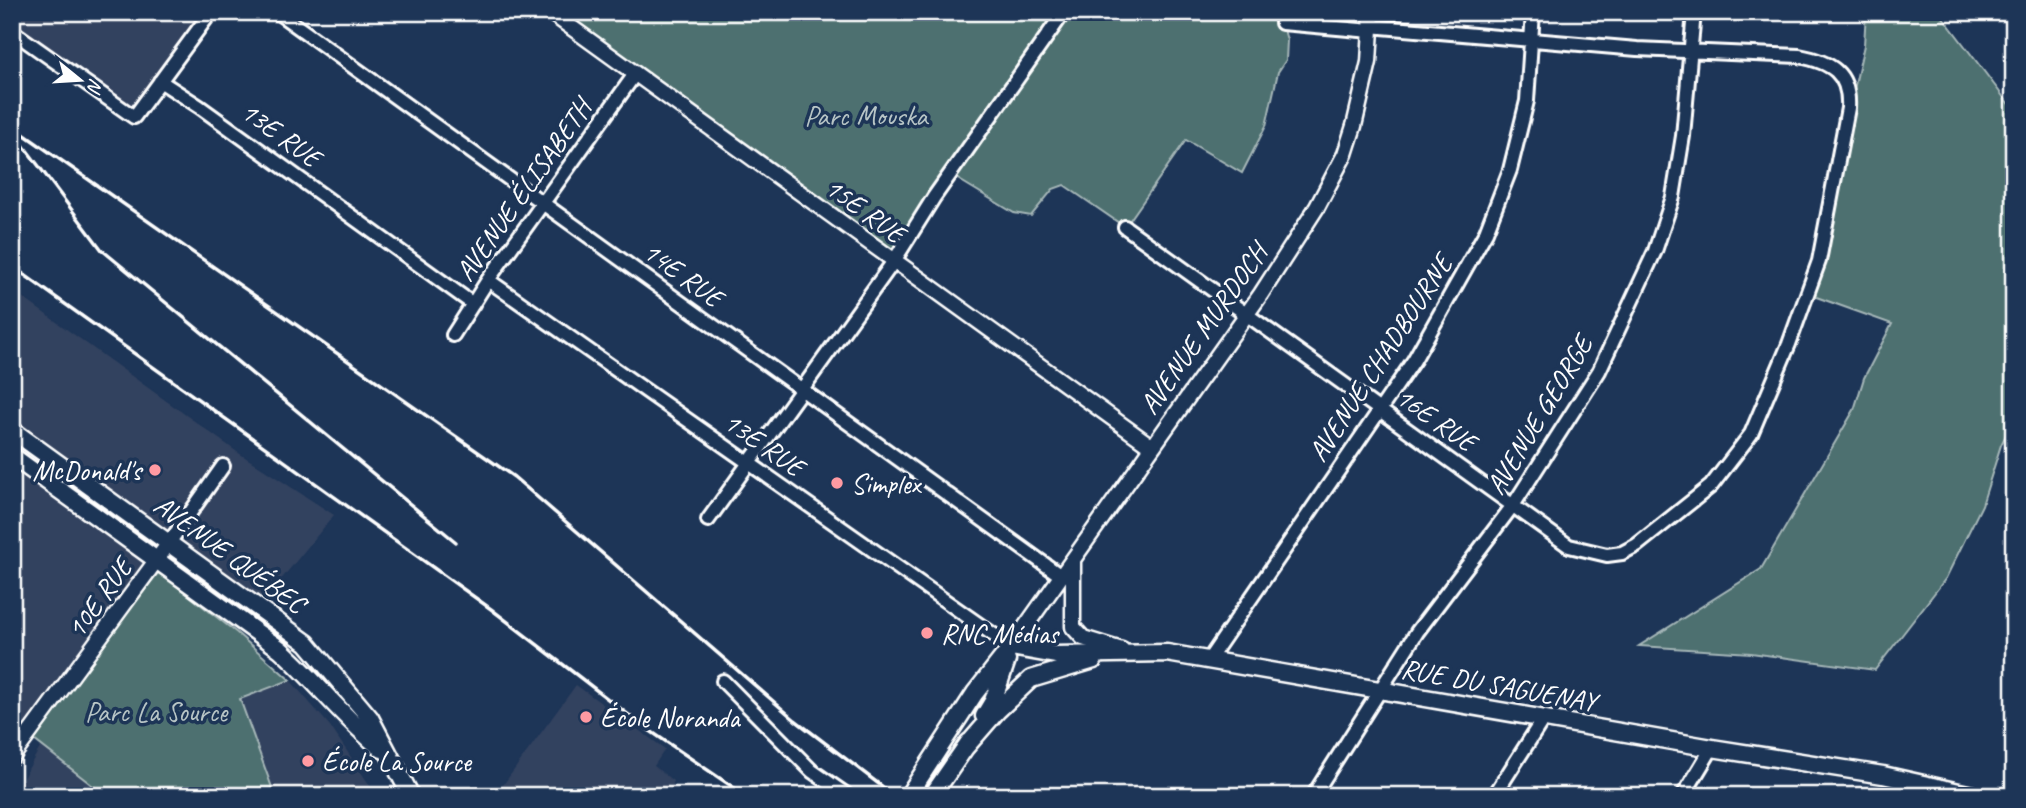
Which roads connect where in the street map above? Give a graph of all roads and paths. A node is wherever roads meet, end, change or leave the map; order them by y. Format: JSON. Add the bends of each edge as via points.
{"nodes":[{"id":1,"x":211,"y":12,"type":"edge"},
{"id":2,"x":276,"y":12,"type":"edge"},
{"id":3,"x":550,"y":12,"type":"edge"},
{"id":4,"x":1064,"y":12,"type":"edge"},
{"id":5,"x":1533,"y":12,"type":"edge"},
{"id":6,"x":1694,"y":12,"type":"edge"},
{"id":7,"x":1282,"y":23,"type":"dead end"},
{"id":8,"x":1371,"y":23,"type":"edge"},
{"id":9,"x":12,"y":31,"type":"edge"},
{"id":10,"x":1532,"y":39,"type":"junction"},
{"id":11,"x":1691,"y":51,"type":"junction"},
{"id":12,"x":635,"y":74,"type":"junction"},
{"id":13,"x":160,"y":81,"type":"junction"},
{"id":14,"x":543,"y":204,"type":"junction"},
{"id":15,"x":1125,"y":227,"type":"dead end"},
{"id":16,"x":894,"y":261,"type":"junction"},
{"id":17,"x":488,"y":280,"type":"junction"},
{"id":18,"x":473,"y":304,"type":"junction"},
{"id":19,"x":1246,"y":313,"type":"junction"},
{"id":20,"x":453,"y":335,"type":"dead end"},
{"id":21,"x":802,"y":390,"type":"junction"},
{"id":22,"x":1379,"y":408,"type":"junction"},
{"id":23,"x":12,"y":430,"type":"edge"},
{"id":24,"x":1152,"y":446,"type":"junction"},
{"id":25,"x":12,"y":456,"type":"edge"},
{"id":26,"x":749,"y":463,"type":"junction"},
{"id":27,"x":223,"y":466,"type":"dead end"},
{"id":28,"x":1514,"y":504,"type":"junction"},
{"id":29,"x":708,"y":520,"type":"dead end"},
{"id":30,"x":169,"y":543,"type":"junction"},
{"id":31,"x":157,"y":559,"type":"junction"},
{"id":32,"x":1073,"y":559,"type":"junction"},
{"id":33,"x":1061,"y":576,"type":"junction"},
{"id":34,"x":1011,"y":647,"type":"junction"},
{"id":35,"x":1137,"y":653,"type":"junction"},
{"id":36,"x":1208,"y":661,"type":"junction"},
{"id":37,"x":723,"y":681,"type":"dead end"},
{"id":38,"x":1380,"y":691,"type":"junction"},
{"id":39,"x":1543,"y":719,"type":"junction"},
{"id":40,"x":1712,"y":748,"type":"junction"},
{"id":41,"x":964,"y":749,"type":"junction"},
{"id":42,"x":386,"y":752,"type":"junction"},
{"id":43,"x":12,"y":757,"type":"edge"},
{"id":44,"x":411,"y":796,"type":"edge"},
{"id":45,"x":848,"y":796,"type":"edge"},
{"id":46,"x":908,"y":796,"type":"edge"},
{"id":47,"x":932,"y":796,"type":"edge"},
{"id":48,"x":1314,"y":796,"type":"edge"},
{"id":49,"x":1494,"y":796,"type":"edge"},
{"id":50,"x":1683,"y":796,"type":"edge"},
{"id":51,"x":1977,"y":796,"type":"edge"}],
"edges":[{"from":1,"to":13,"type":"street"},
{"from":2,"to":14,"type":"street","name":"14E RUE"},
{"from":3,"to":12,"type":"street","name":"15E RUE"},
{"from":4,"to":16,"type":"street"},
{"from":5,"to":10,"type":"street","name":"AVENUE CHADBOURNE"},
{"from":6,"to":11,"type":"street","name":"AVENUE GEORGE"},
{"from":7,"to":8,"type":"street"},
{"from":8,"to":10,"type":"street"},
{"from":8,"to":19,"type":"street","name":"AVENUE MURDOCH","via":[[1368,62],[1345,154],[1317,207]]},
{"from":9,"to":13,"type":"street","via":[[134,117]]},
{"from":10,"to":11,"type":"street"},
{"from":10,"to":22,"type":"street","name":"AVENUE CHADBOURNE","via":[[1527,101],[1500,200],[1456,290]]},
{"from":11,"to":28,"type":"street","name":"AVENUE GEORGE","via":[[1678,169],[1655,251],[1599,371]]},
{"from":11,"to":28,"type":"street","name":"16E RUE","via":[[1822,60],[1840,71],[1849,93],[1819,261],[1789,344],[1751,435],[1711,486],[1622,553],[1607,555],[1569,546]]},
{"from":12,"to":14,"type":"street","name":"AVENUE ÉLISABETH"},
{"from":12,"to":16,"type":"street","name":"15E RUE"},
{"from":13,"to":18,"type":"street","name":"13E RUE"},
{"from":14,"to":17,"type":"street","name":"AVENUE ÉLISABETH"},
{"from":14,"to":21,"type":"street","name":"14E RUE"},
{"from":15,"to":19,"type":"street","name":"16E RUE"},
{"from":16,"to":21,"type":"street"},
{"from":16,"to":24,"type":"street","name":"15E RUE"},
{"from":17,"to":18,"type":"street","name":"AVENUE ÉLISABETH"},
{"from":17,"to":26,"type":"street","name":"13E RUE"},
{"from":18,"to":20,"type":"street","name":"AVENUE ÉLISABETH"},
{"from":19,"to":22,"type":"street","name":"16E RUE"},
{"from":19,"to":24,"type":"street","name":"AVENUE MURDOCH"},
{"from":21,"to":26,"type":"street"},
{"from":21,"to":33,"type":"street","name":"14E RUE"},
{"from":22,"to":28,"type":"street","name":"16E RUE"},
{"from":22,"to":36,"type":"street","name":"AVENUE CHADBOURNE"},
{"from":23,"to":30,"type":"main road","name":"AVENUE QUÉBEC"},
{"from":24,"to":32,"type":"street","name":"AVENUE MURDOCH"},
{"from":25,"to":31,"type":"main road","name":"AVENUE QUÉBEC"},
{"from":26,"to":29,"type":"street"},
{"from":26,"to":34,"type":"street","name":"13E RUE"},
{"from":27,"to":30,"type":"street","name":"10E RUE"},
{"from":28,"to":38,"type":"street","name":"AVENUE GEORGE"},
{"from":30,"to":31,"type":"street","name":"10E RUE"},
{"from":30,"to":42,"type":"main road","name":"AVENUE QUÉBEC","via":[[318,654],[370,718]]},
{"from":31,"to":42,"type":"main road","name":"AVENUE QUÉBEC","via":[[281,649],[357,730]]},
{"from":31,"to":43,"type":"street","name":"10E RUE"},
{"from":32,"to":33,"type":"street","name":"AVENUE MURDOCH"},
{"from":32,"to":35,"type":"street","via":[[1073,627],[1083,638]]},
{"from":33,"to":34,"type":"street","name":"AVENUE MURDOCH"},
{"from":34,"to":35,"type":"main road","name":"RUE DU SAGUENAY","via":[[1055,655]]},
{"from":34,"to":41,"type":"main road","name":"AVENUE MURDOCH","via":[[993,701]]},
{"from":34,"to":46,"type":"main road","name":"AVENUE MURDOCH"},
{"from":35,"to":36,"type":"main road","name":"RUE DU SAGUENAY"},
{"from":35,"to":41,"type":"main road","via":[[1083,662],[1031,679]]},
{"from":36,"to":38,"type":"main road","name":"RUE DU SAGUENAY"},
{"from":37,"to":45,"type":"street","via":[[812,771]]},
{"from":38,"to":39,"type":"main road","name":"RUE DU SAGUENAY"},
{"from":38,"to":48,"type":"street","name":"AVENUE GEORGE"},
{"from":39,"to":40,"type":"main road","name":"RUE DU SAGUENAY"},
{"from":39,"to":49,"type":"street"},
{"from":40,"to":50,"type":"street"},
{"from":40,"to":51,"type":"main road","name":"RUE DU SAGUENAY","via":[[1883,775]]},
{"from":41,"to":47,"type":"main road","name":"AVENUE MURDOCH"},
{"from":42,"to":44,"type":"main road","name":"AVENUE QUÉBEC"}]}
